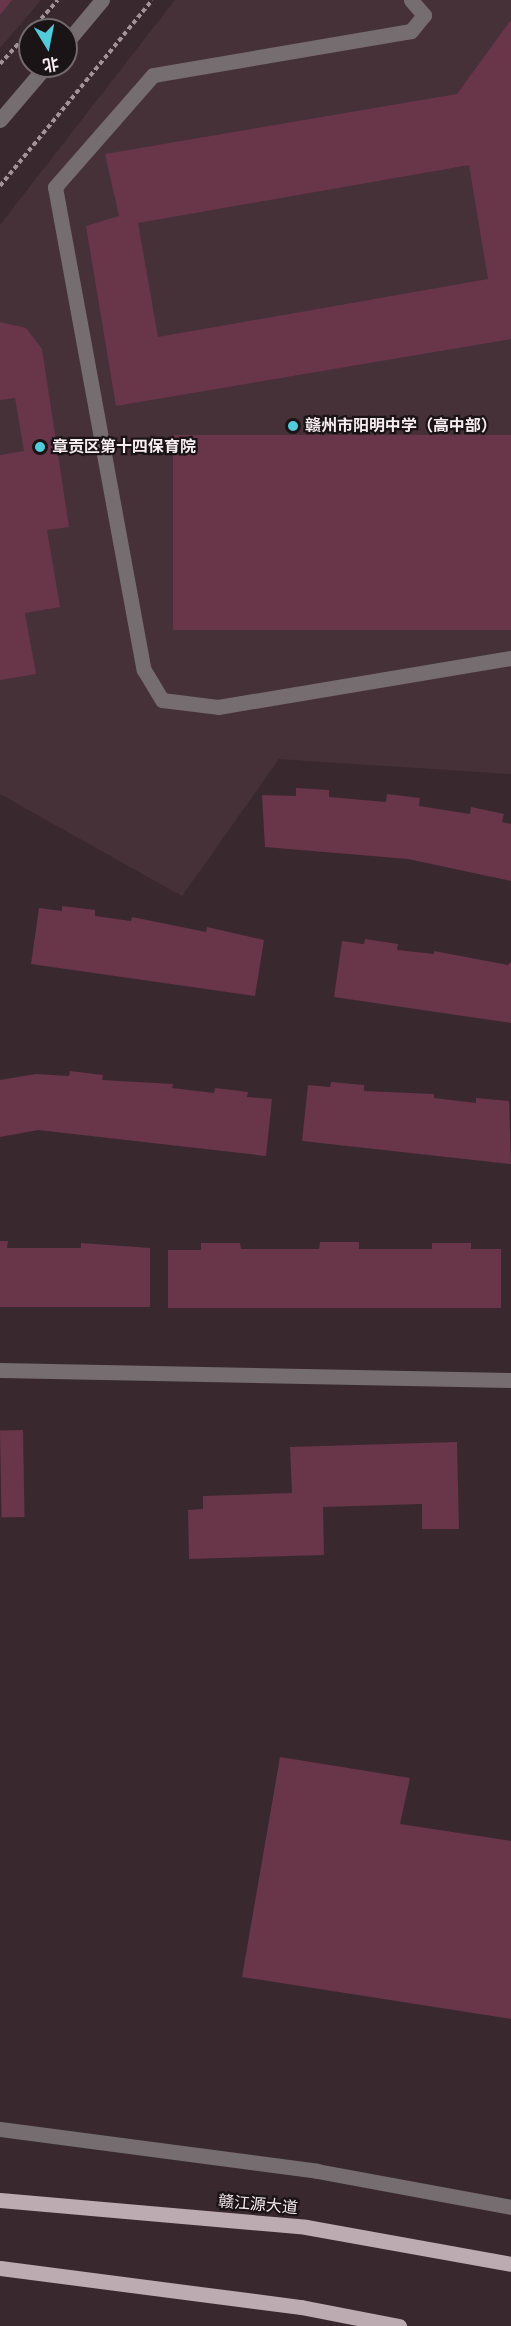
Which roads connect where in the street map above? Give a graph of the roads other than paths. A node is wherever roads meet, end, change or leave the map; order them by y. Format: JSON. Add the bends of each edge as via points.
{"nodes":[{"id":1,"x":102,"y":0,"type":"edge"},
{"id":2,"x":411,"y":0,"type":"edge"},
{"id":3,"x":78,"y":29,"type":"edge"},
{"id":4,"x":36,"y":78,"type":"edge"},
{"id":5,"x":0,"y":120,"type":"edge"},
{"id":6,"x":511,"y":658,"type":"edge"},
{"id":7,"x":0,"y":1370,"type":"edge"},
{"id":8,"x":511,"y":1380,"type":"edge"},
{"id":9,"x":0,"y":2129,"type":"edge"},
{"id":10,"x":0,"y":2200,"type":"edge"},
{"id":11,"x":511,"y":2207,"type":"edge"},
{"id":12,"x":511,"y":2264,"type":"edge"},
{"id":13,"x":0,"y":2268,"type":"edge"},
{"id":14,"x":399,"y":2326,"type":"edge"}],
"edges":[{"from":1,"to":3,"type":"street"},
{"from":2,"to":6,"type":"street","via":[[424,15],[411,31],[153,75],[55,187],[144,670],[162,700],[218,707]]},
{"from":4,"to":5,"type":"street"},
{"from":7,"to":8,"type":"street"},
{"from":9,"to":11,"type":"street","via":[[316,2171]]},
{"from":10,"to":12,"type":"main road","name":"赣江源大道","via":[[306,2227]]},
{"from":13,"to":14,"type":"main road","via":[[301,2307]]}]}
